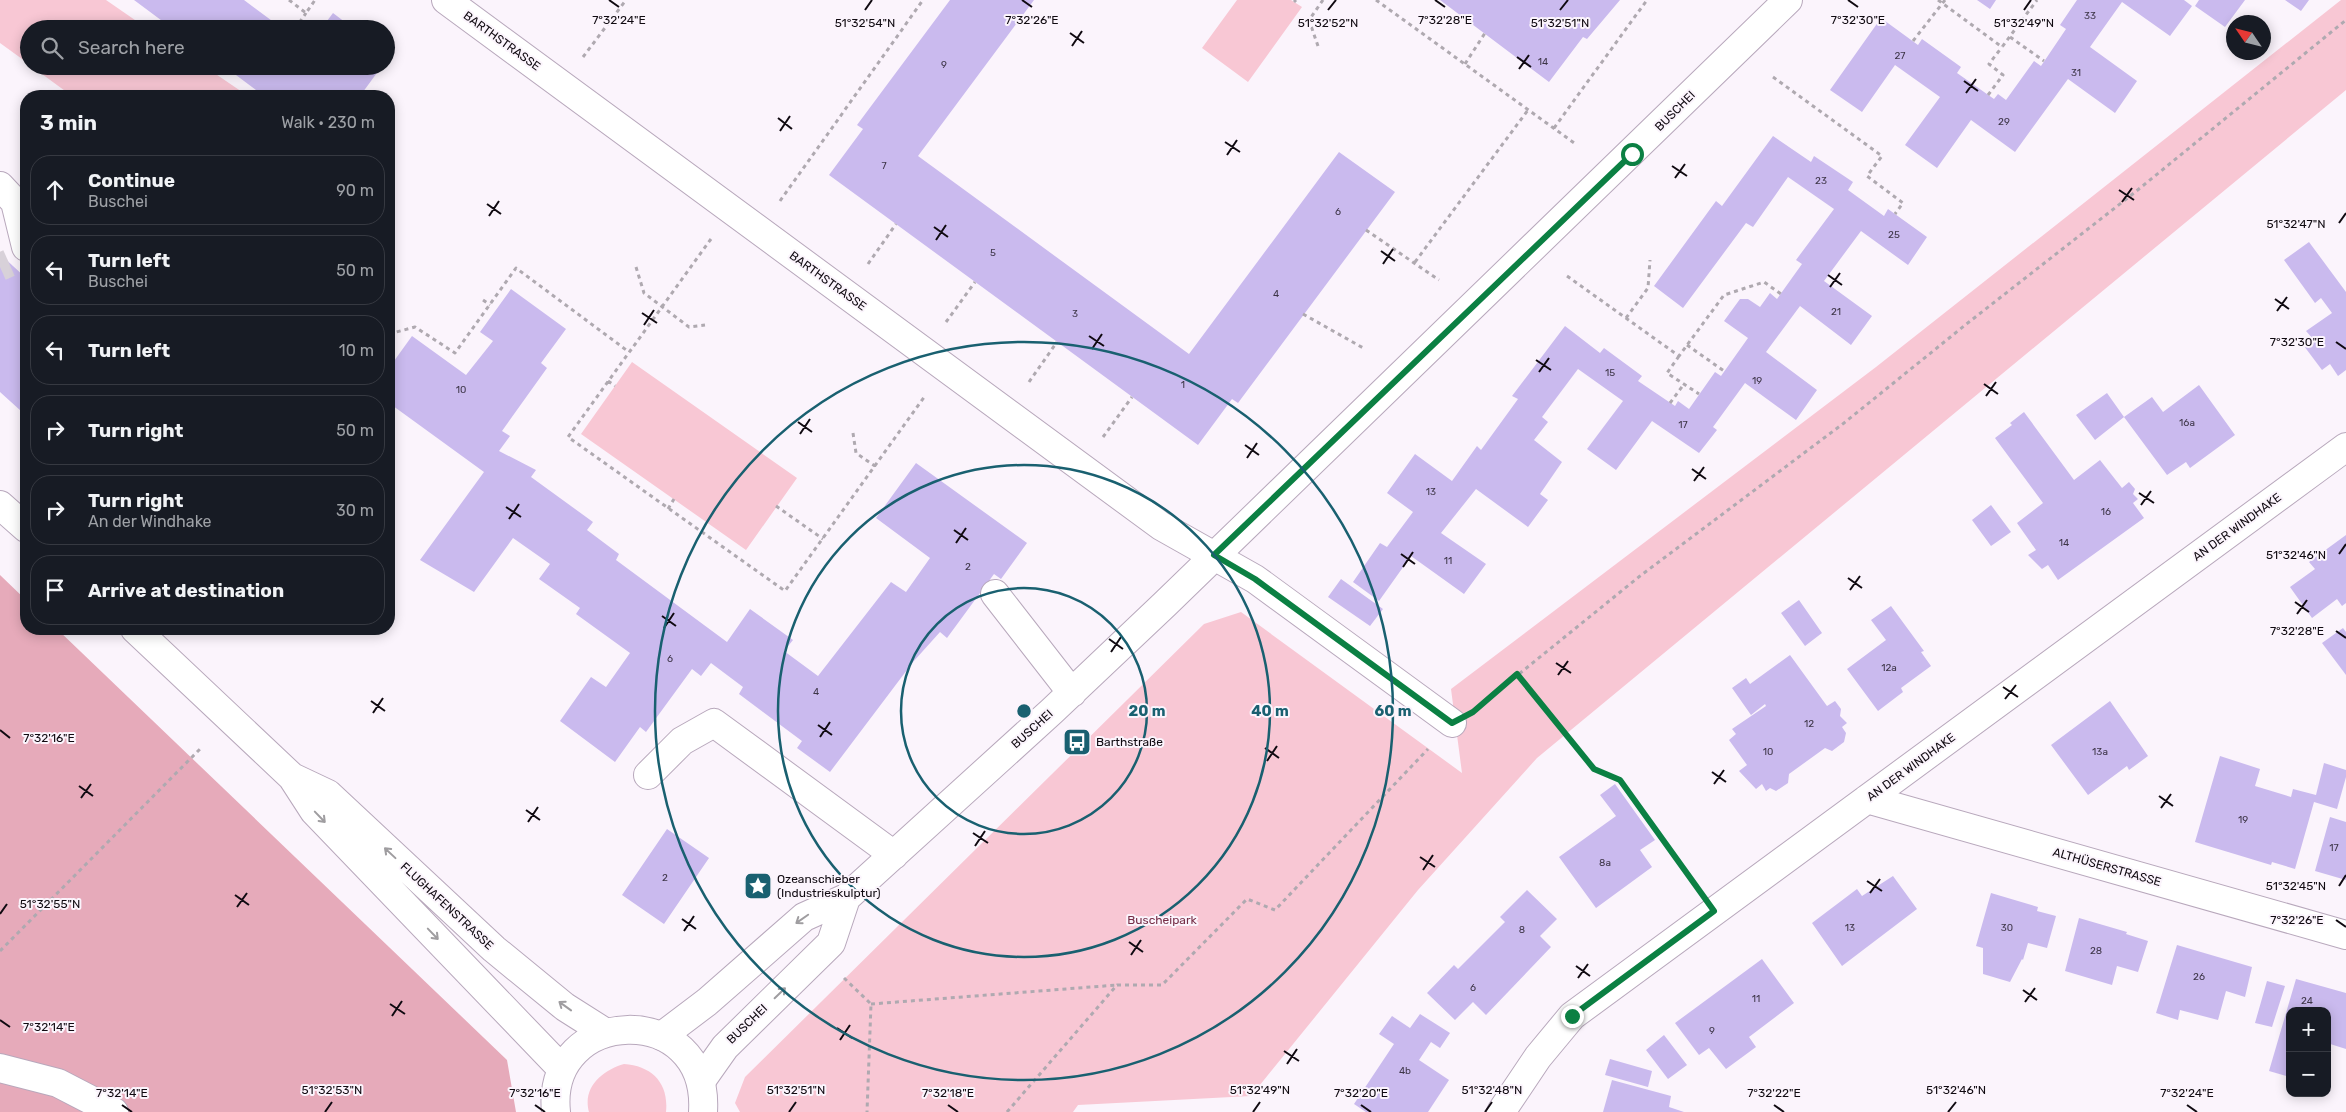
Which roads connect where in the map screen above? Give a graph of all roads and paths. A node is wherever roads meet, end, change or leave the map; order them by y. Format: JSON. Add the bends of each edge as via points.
{"nodes":[{"id":1,"x":288,"y":0,"type":"edge"},
{"id":2,"x":316,"y":0,"type":"edge"},
{"id":3,"x":446,"y":0,"type":"edge"},
{"id":4,"x":626,"y":0,"type":"edge"},
{"id":5,"x":924,"y":0,"type":"edge"},
{"id":6,"x":1323,"y":0,"type":"edge"},
{"id":7,"x":1376,"y":0,"type":"edge"},
{"id":8,"x":1387,"y":0,"type":"edge"},
{"id":9,"x":1647,"y":0,"type":"edge"},
{"id":10,"x":1788,"y":0,"type":"edge"},
{"id":11,"x":1938,"y":0,"type":"edge"},
{"id":12,"x":2037,"y":0,"type":"edge"},
{"id":13,"x":1944,"y":2,"type":"edge"},
{"id":14,"x":1383,"y":6,"type":"junction"},
{"id":15,"x":306,"y":12,"type":"junction"},
{"id":16,"x":301,"y":20,"type":"edge"},
{"id":17,"x":2346,"y":20,"type":"edge"},
{"id":18,"x":1484,"y":33,"type":"dead end"},
{"id":19,"x":2010,"y":37,"type":"junction"},
{"id":20,"x":1912,"y":41,"type":"dead end"},
{"id":21,"x":1318,"y":46,"type":"dead end"},
{"id":22,"x":2002,"y":47,"type":"junction"},
{"id":23,"x":2044,"y":62,"type":"dead end"},
{"id":24,"x":1465,"y":64,"type":"junction"},
{"id":25,"x":1773,"y":77,"type":"dead end"},
{"id":26,"x":562,"y":86,"type":"junction"},
{"id":27,"x":1988,"y":96,"type":"dead end"},
{"id":28,"x":1528,"y":110,"type":"junction"},
{"id":29,"x":1554,"y":128,"type":"junction"},
{"id":30,"x":1577,"y":145,"type":"dead end"},
{"id":31,"x":0,"y":186,"type":"edge"},
{"id":32,"x":730,"y":210,"type":"junction"},
{"id":33,"x":1895,"y":214,"type":"dead end"},
{"id":34,"x":896,"y":224,"type":"dead end"},
{"id":35,"x":1366,"y":230,"type":"dead end"},
{"id":36,"x":760,"y":231,"type":"junction"},
{"id":37,"x":20,"y":245,"type":"edge"},
{"id":38,"x":1650,"y":260,"type":"dead end"},
{"id":39,"x":1415,"y":262,"type":"junction"},
{"id":40,"x":868,"y":264,"type":"dead end"},
{"id":41,"x":636,"y":268,"type":"dead end"},
{"id":42,"x":1568,"y":276,"type":"dead end"},
{"id":43,"x":1439,"y":280,"type":"dead end"},
{"id":44,"x":975,"y":282,"type":"dead end"},
{"id":45,"x":1781,"y":294,"type":"dead end"},
{"id":46,"x":483,"y":300,"type":"dead end"},
{"id":47,"x":490,"y":305,"type":"junction"},
{"id":48,"x":662,"y":307,"type":"junction"},
{"id":49,"x":1303,"y":314,"type":"dead end"},
{"id":50,"x":1626,"y":318,"type":"junction"},
{"id":51,"x":946,"y":322,"type":"dead end"},
{"id":52,"x":704,"y":325,"type":"dead end"},
{"id":53,"x":395,"y":332,"type":"edge"},
{"id":54,"x":1058,"y":342,"type":"dead end"},
{"id":55,"x":1688,"y":345,"type":"junction"},
{"id":56,"x":1365,"y":349,"type":"dead end"},
{"id":57,"x":629,"y":352,"type":"junction"},
{"id":58,"x":1679,"y":356,"type":"junction"},
{"id":59,"x":946,"y":367,"type":"junction"},
{"id":60,"x":1724,"y":371,"type":"dead end"},
{"id":61,"x":608,"y":381,"type":"junction"},
{"id":62,"x":1029,"y":382,"type":"dead end"},
{"id":63,"x":1684,"y":384,"type":"junction"},
{"id":64,"x":615,"y":386,"type":"dead end"},
{"id":65,"x":1699,"y":394,"type":"dead end"},
{"id":66,"x":1132,"y":397,"type":"dead end"},
{"id":67,"x":1670,"y":403,"type":"dead end"},
{"id":68,"x":853,"y":433,"type":"dead end"},
{"id":69,"x":1103,"y":437,"type":"dead end"},
{"id":70,"x":2346,"y":447,"type":"edge"},
{"id":71,"x":875,"y":466,"type":"junction"},
{"id":72,"x":674,"y":499,"type":"dead end"},
{"id":73,"x":0,"y":505,"type":"edge"},
{"id":74,"x":776,"y":506,"type":"dead end"},
{"id":75,"x":668,"y":509,"type":"junction"},
{"id":76,"x":20,"y":523,"type":"edge"},
{"id":77,"x":823,"y":539,"type":"junction"},
{"id":78,"x":1214,"y":555,"type":"junction"},
{"id":79,"x":995,"y":594,"type":"dead end"},
{"id":80,"x":141,"y":635,"type":"edge"},
{"id":81,"x":1517,"y":674,"type":"junction"},
{"id":82,"x":1072,"y":693,"type":"junction"},
{"id":83,"x":1452,"y":723,"type":"junction"},
{"id":84,"x":200,"y":749,"type":"dead end"},
{"id":85,"x":648,"y":775,"type":"dead end"},
{"id":86,"x":292,"y":777,"type":"junction"},
{"id":87,"x":1867,"y":799,"type":"junction"},
{"id":88,"x":894,"y":855,"type":"junction"},
{"id":89,"x":846,"y":898,"type":"junction"},
{"id":90,"x":1714,"y":911,"type":"junction"},
{"id":91,"x":2346,"y":935,"type":"edge"},
{"id":92,"x":0,"y":951,"type":"edge"},
{"id":93,"x":838,"y":972,"type":"dead end"},
{"id":94,"x":1117,"y":984,"type":"junction"},
{"id":95,"x":871,"y":1004,"type":"junction"},
{"id":96,"x":606,"y":1033,"type":"junction"},
{"id":97,"x":662,"y":1036,"type":"junction"},
{"id":98,"x":0,"y":1068,"type":"edge"},
{"id":99,"x":562,"y":1069,"type":"junction"},
{"id":100,"x":701,"y":1081,"type":"junction"},
{"id":101,"x":114,"y":1112,"type":"edge"},
{"id":102,"x":556,"y":1112,"type":"edge"},
{"id":103,"x":703,"y":1112,"type":"edge"},
{"id":104,"x":867,"y":1112,"type":"edge"},
{"id":105,"x":1007,"y":1112,"type":"edge"},
{"id":106,"x":1501,"y":1112,"type":"edge"}],
"edges":[{"from":1,"to":15,"type":"path"},
{"from":2,"to":15,"type":"path"},
{"from":3,"to":26,"type":"street","name":"BARTHSTRASSE"},
{"from":4,"to":26,"type":"path"},
{"from":5,"to":36,"type":"path"},
{"from":6,"to":21,"type":"path","via":[[1309,20]]},
{"from":7,"to":14,"type":"path"},
{"from":8,"to":14,"type":"path"},
{"from":9,"to":29,"type":"path"},
{"from":10,"to":78,"type":"street","name":"BUSCHEI"},
{"from":11,"to":13,"type":"path"},
{"from":12,"to":19,"type":"path"},
{"from":13,"to":20,"type":"path"},
{"from":13,"to":22,"type":"path"},
{"from":14,"to":24,"type":"path"},
{"from":15,"to":16,"type":"path"},
{"from":17,"to":81,"type":"path","via":[[1844,423],[1640,576]]},
{"from":18,"to":24,"type":"path"},
{"from":19,"to":22,"type":"path"},
{"from":19,"to":23,"type":"path"},
{"from":22,"to":27,"type":"path","via":[[1989,64],[2004,75]]},
{"from":24,"to":28,"type":"path"},
{"from":25,"to":33,"type":"path","via":[[1882,156],[1867,176],[1903,203]]},
{"from":26,"to":32,"type":"street","name":"BARTHSTRASSE"},
{"from":28,"to":29,"type":"path"},
{"from":28,"to":39,"type":"path"},
{"from":29,"to":30,"type":"path"},
{"from":31,"to":37,"type":"street","via":[[15,202]]},
{"from":32,"to":36,"type":"street","name":"BARTHSTRASSE"},
{"from":32,"to":48,"type":"path"},
{"from":34,"to":40,"type":"path"},
{"from":35,"to":39,"type":"path"},
{"from":36,"to":59,"type":"street","name":"BARTHSTRASSE"},
{"from":38,"to":50,"type":"path","via":[[1648,288]]},
{"from":39,"to":43,"type":"path"},
{"from":41,"to":48,"type":"path","via":[[644,292]]},
{"from":42,"to":50,"type":"path"},
{"from":44,"to":51,"type":"path"},
{"from":45,"to":55,"type":"path","via":[[1764,282],[1724,295]]},
{"from":46,"to":47,"type":"path"},
{"from":47,"to":53,"type":"path","via":[[455,354],[415,327]]},
{"from":47,"to":57,"type":"path","via":[[516,268]]},
{"from":48,"to":52,"type":"path","via":[[689,327]]},
{"from":48,"to":57,"type":"path"},
{"from":49,"to":56,"type":"path"},
{"from":50,"to":58,"type":"path"},
{"from":54,"to":62,"type":"path"},
{"from":55,"to":58,"type":"path"},
{"from":55,"to":60,"type":"path"},
{"from":57,"to":61,"type":"path"},
{"from":58,"to":63,"type":"path","via":[[1667,372]]},
{"from":59,"to":71,"type":"path"},
{"from":59,"to":78,"type":"street","name":"BARTHSTRASSE","via":[[1161,526]]},
{"from":61,"to":64,"type":"path"},
{"from":61,"to":75,"type":"path","via":[[568,437]]},
{"from":63,"to":65,"type":"path"},
{"from":63,"to":67,"type":"path"},
{"from":66,"to":69,"type":"path"},
{"from":68,"to":71,"type":"path","via":[[856,453]]},
{"from":70,"to":87,"type":"street","name":"AN DER WINDHAKE"},
{"from":71,"to":77,"type":"path"},
{"from":72,"to":75,"type":"path"},
{"from":73,"to":76,"type":"street"},
{"from":74,"to":77,"type":"path"},
{"from":75,"to":77,"type":"path","via":[[785,591]]},
{"from":78,"to":82,"type":"street","name":"BUSCHEI"},
{"from":78,"to":83,"type":"street","via":[[1255,579]]},
{"from":79,"to":82,"type":"street"},
{"from":80,"to":86,"type":"street","name":"FLUGHAFENSTRASSE"},
{"from":81,"to":83,"type":"path","via":[[1473,712]]},
{"from":81,"to":90,"type":"path","via":[[1594,769],[1620,780]]},
{"from":82,"to":88,"type":"street","name":"BUSCHEI"},
{"from":83,"to":94,"type":"path","via":[[1275,910],[1247,899],[1162,985]]},
{"from":84,"to":92,"type":"path"},
{"from":85,"to":88,"type":"street","via":[[682,741],[714,724]]},
{"from":96,"to":86,"type":"street","name":"FLUGHAFENSTRASSE","one_way":true,"via":[[565,1007],[494,950],[328,794]]},
{"from":86,"to":99,"type":"street","name":"FLUGHAFENSTRASSE","one_way":true,"via":[[314,811]]},
{"from":87,"to":90,"type":"street","name":"AN DER WINDHAKE"},
{"from":87,"to":91,"type":"street","name":"ALTHÜSERSTRASSE"},
{"from":88,"to":89,"type":"street","name":"BUSCHEI"},
{"from":89,"to":97,"type":"street","name":"BUSCHEI","one_way":true,"via":[[804,917],[707,1002]]},
{"from":100,"to":89,"type":"street","name":"BUSCHEI","one_way":true,"via":[[724,1046],[831,943]]},
{"from":90,"to":106,"type":"street","name":"AN DER WINDHAKE","via":[[1572,1016],[1538,1057]]},
{"from":93,"to":95,"type":"path"},
{"from":94,"to":95,"type":"path"},
{"from":94,"to":105,"type":"path"},
{"from":95,"to":104,"type":"path"},
{"from":96,"to":97,"type":"street","via":[[624,1028]]},
{"from":96,"to":99,"type":"street","via":[[590,1040]]},
{"from":97,"to":100,"type":"street","via":[[679,1047],[692,1062]]},
{"from":98,"to":101,"type":"street","via":[[58,1083]]},
{"from":99,"to":102,"type":"street"},
{"from":100,"to":103,"type":"street"}]}
